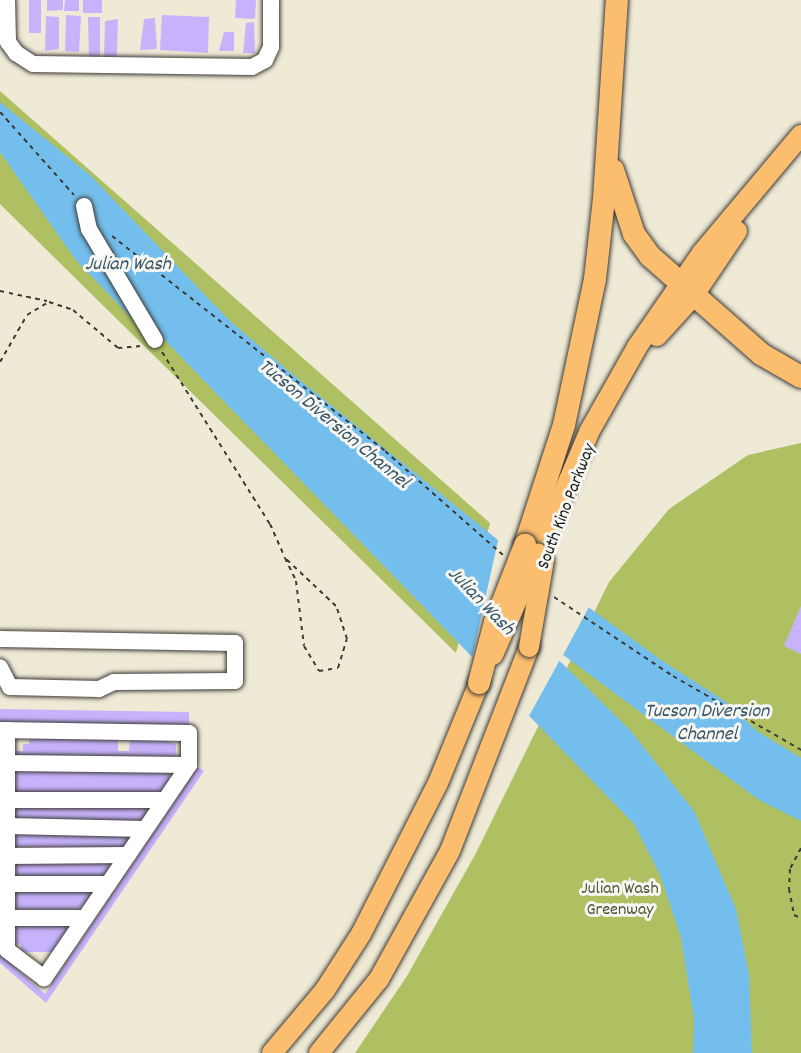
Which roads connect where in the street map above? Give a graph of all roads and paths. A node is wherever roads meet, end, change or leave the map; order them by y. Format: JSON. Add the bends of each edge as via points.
{"nodes":[{"id":1,"x":7,"y":0,"type":"edge"},
{"id":2,"x":271,"y":0,"type":"edge"},
{"id":3,"x":616,"y":0,"type":"edge"},
{"id":4,"x":0,"y":112,"type":"edge"},
{"id":5,"x":801,"y":135,"type":"edge"},
{"id":6,"x":607,"y":148,"type":"junction"},
{"id":7,"x":801,"y":153,"type":"edge"},
{"id":8,"x":84,"y":206,"type":"joint"},
{"id":9,"x":105,"y":229,"type":"dead end"},
{"id":10,"x":686,"y":289,"type":"junction"},
{"id":11,"x":0,"y":291,"type":"edge"},
{"id":12,"x":49,"y":302,"type":"junction"},
{"id":13,"x":154,"y":340,"type":"junction"},
{"id":14,"x":0,"y":362,"type":"edge"},
{"id":15,"x":801,"y":377,"type":"edge"},
{"id":16,"x":536,"y":552,"type":"junction"},
{"id":17,"x":285,"y":558,"type":"junction"},
{"id":18,"x":510,"y":562,"type":"dead end"},
{"id":19,"x":553,"y":596,"type":"dead end"},
{"id":20,"x":0,"y":639,"type":"edge"},
{"id":21,"x":0,"y":667,"type":"edge"},
{"id":22,"x":479,"y":683,"type":"joint"},
{"id":23,"x":4,"y":730,"type":"edge"},
{"id":24,"x":801,"y":750,"type":"edge"},
{"id":25,"x":7,"y":763,"type":"junction"},
{"id":26,"x":189,"y":765,"type":"junction"},
{"id":27,"x":7,"y":800,"type":"junction"},
{"id":28,"x":165,"y":800,"type":"junction"},
{"id":29,"x":7,"y":826,"type":"junction"},
{"id":30,"x":145,"y":829,"type":"junction"},
{"id":31,"x":801,"y":848,"type":"edge"},
{"id":32,"x":128,"y":855,"type":"junction"},
{"id":33,"x":7,"y":856,"type":"junction"},
{"id":34,"x":7,"y":884,"type":"junction"},
{"id":35,"x":108,"y":884,"type":"junction"},
{"id":36,"x":7,"y":918,"type":"junction"},
{"id":37,"x":85,"y":918,"type":"junction"},
{"id":38,"x":801,"y":918,"type":"edge"},
{"id":39,"x":272,"y":1053,"type":"edge"},
{"id":40,"x":319,"y":1053,"type":"edge"}],
"edges":[{"from":1,"to":2,"type":"street","via":[[8,42],[33,64],[252,67],[265,60],[271,47]]},
{"from":3,"to":6,"type":"highway"},
{"from":4,"to":8,"type":"path"},
{"from":5,"to":10,"type":"main road","name":"South Kino Parkway"},
{"from":6,"to":10,"type":"highway","via":[[634,234],[650,256]]},
{"from":6,"to":16,"type":"highway","via":[[595,279]]},
{"from":7,"to":10,"type":"main road","name":"South Kino Parkway"},
{"from":8,"to":13,"type":"street","via":[[89,229]]},
{"from":9,"to":18,"type":"path","via":[[385,451]]},
{"from":10,"to":15,"type":"highway","via":[[761,354]]},
{"from":10,"to":16,"type":"main road","name":"South Kino Parkway","via":[[596,437]]},
{"from":11,"to":12,"type":"path"},
{"from":12,"to":13,"type":"path","via":[[73,310],[118,348],[137,349]]},
{"from":12,"to":14,"type":"path","via":[[27,315]]},
{"from":13,"to":17,"type":"path","via":[[265,514]]},
{"from":16,"to":22,"type":"highway","bridge":true,"via":[[495,622]]},
{"from":16,"to":40,"type":"main road","name":"South Kino Parkway","bridge":true,"via":[[528,647],[450,851],[379,979]]},
{"from":17,"to":17,"type":"path","via":[[296,581],[304,646],[319,671],[338,668],[347,639],[336,606]]},
{"from":19,"to":24,"type":"path","via":[[654,664]]},
{"from":20,"to":21,"type":"street","via":[[235,643],[235,681],[114,682],[99,689],[10,687]]},
{"from":22,"to":39,"type":"main road","via":[[438,783],[361,934],[325,990]]},
{"from":23,"to":25,"type":"street"},
{"from":23,"to":26,"type":"street","via":[[189,734]]},
{"from":25,"to":26,"type":"street"},
{"from":25,"to":27,"type":"street"},
{"from":26,"to":28,"type":"street"},
{"from":27,"to":28,"type":"street"},
{"from":27,"to":29,"type":"street"},
{"from":28,"to":30,"type":"street"},
{"from":29,"to":30,"type":"street"},
{"from":29,"to":33,"type":"street"},
{"from":30,"to":32,"type":"street"},
{"from":31,"to":38,"type":"path","via":[[790,869],[789,889],[794,915]]},
{"from":32,"to":33,"type":"street"},
{"from":32,"to":35,"type":"street"},
{"from":33,"to":34,"type":"street"},
{"from":34,"to":35,"type":"street"},
{"from":34,"to":36,"type":"street"},
{"from":35,"to":37,"type":"street"},
{"from":36,"to":37,"type":"street"},
{"from":36,"to":37,"type":"street","via":[[7,950],[44,978]]}]}
